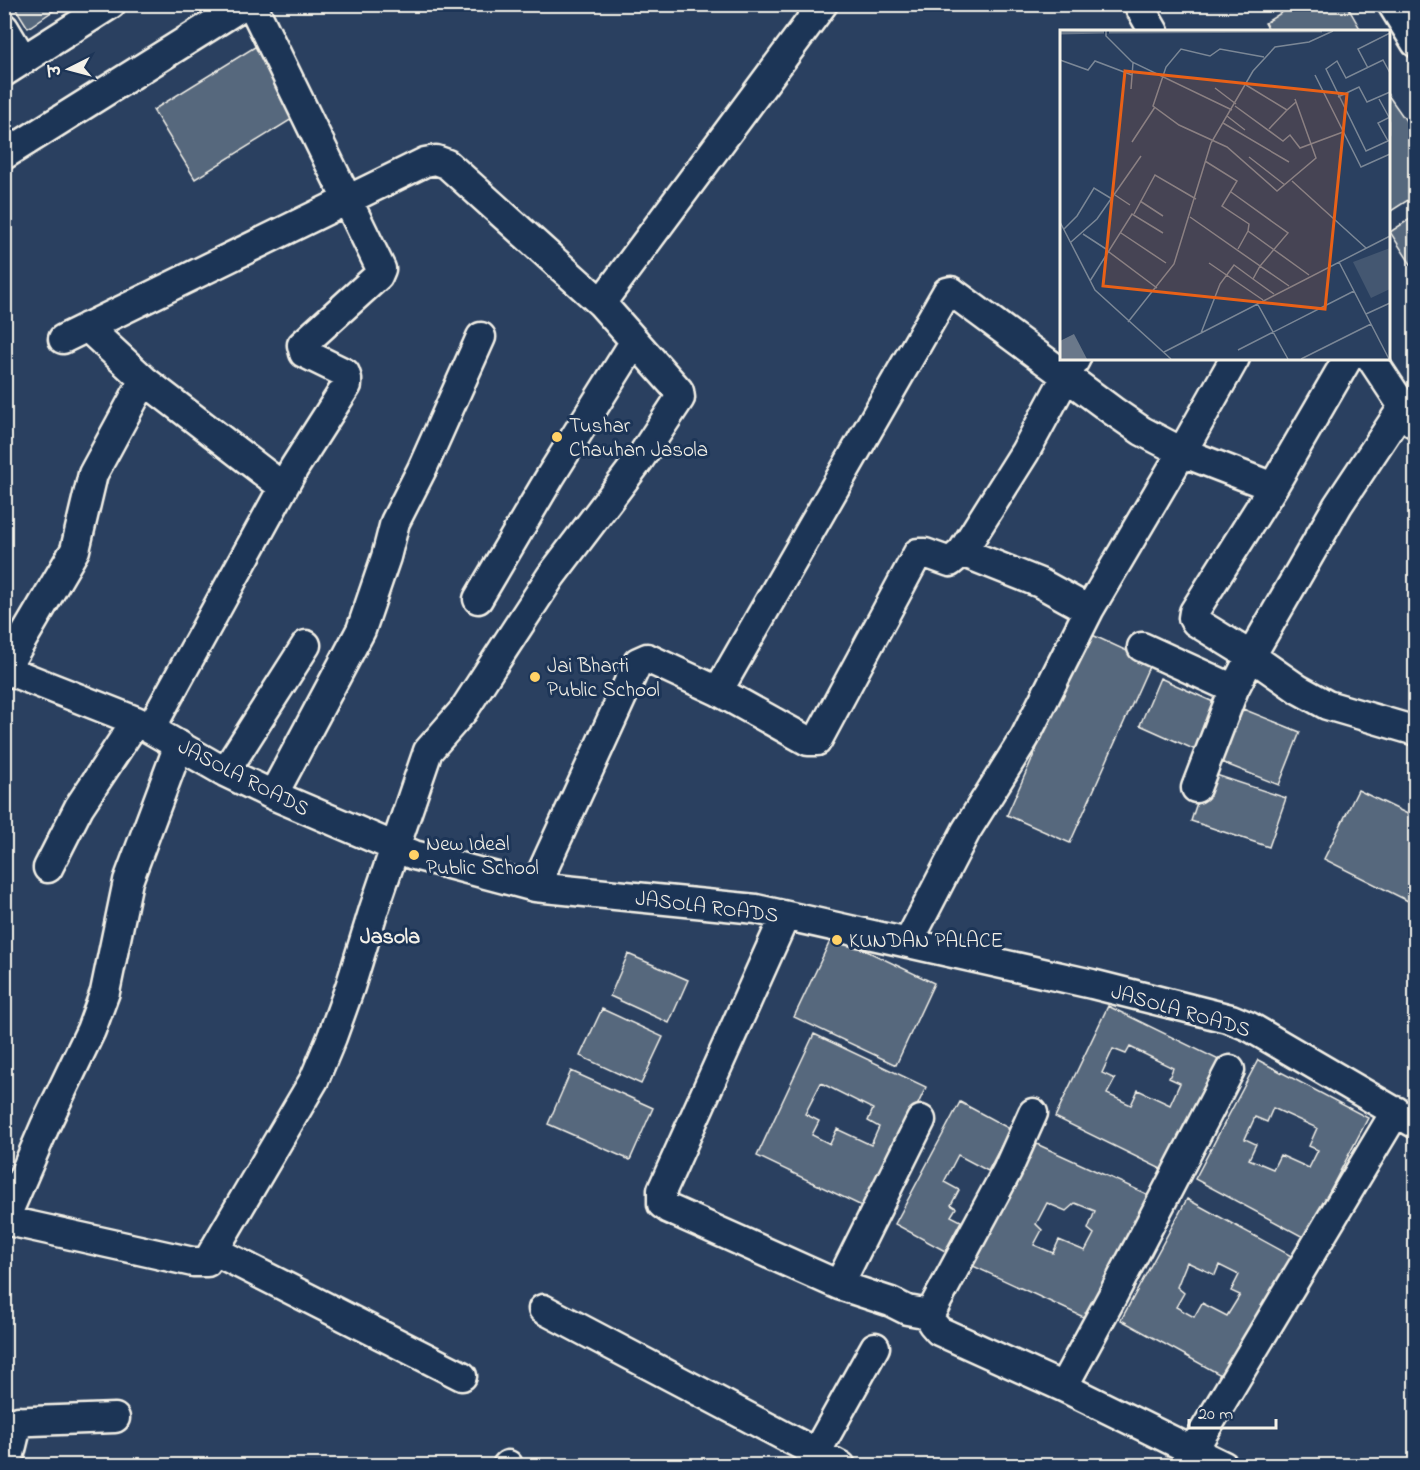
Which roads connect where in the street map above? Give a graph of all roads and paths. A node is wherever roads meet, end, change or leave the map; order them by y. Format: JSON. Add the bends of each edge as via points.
{"nodes":[{"id":1,"x":111,"y":4,"type":"edge"},
{"id":2,"x":245,"y":4,"type":"edge"},
{"id":3,"x":252,"y":4,"type":"edge"},
{"id":4,"x":823,"y":4,"type":"edge"},
{"id":5,"x":1137,"y":4,"type":"edge"},
{"id":6,"x":1392,"y":4,"type":"edge"},
{"id":7,"x":4,"y":28,"type":"edge"},
{"id":8,"x":1153,"y":30,"type":"edge"},
{"id":9,"x":1416,"y":44,"type":"edge"},
{"id":10,"x":14,"y":66,"type":"edge"},
{"id":11,"x":4,"y":155,"type":"edge"},
{"id":12,"x":347,"y":201,"type":"junction"},
{"id":13,"x":602,"y":303,"type":"junction"},
{"id":14,"x":481,"y":337,"type":"dead end"},
{"id":15,"x":635,"y":341,"type":"junction"},
{"id":16,"x":1234,"y":360,"type":"edge"},
{"id":17,"x":1347,"y":360,"type":"edge"},
{"id":18,"x":1372,"y":360,"type":"edge"},
{"id":19,"x":1071,"y":367,"type":"edge"},
{"id":20,"x":144,"y":380,"type":"junction"},
{"id":21,"x":1409,"y":416,"type":"edge"},
{"id":22,"x":1182,"y":452,"type":"junction"},
{"id":23,"x":283,"y":487,"type":"junction"},
{"id":24,"x":1273,"y":487,"type":"junction"},
{"id":25,"x":962,"y":552,"type":"junction"},
{"id":26,"x":478,"y":599,"type":"dead end"},
{"id":27,"x":1089,"y":610,"type":"junction"},
{"id":28,"x":306,"y":645,"type":"dead end"},
{"id":29,"x":1142,"y":646,"type":"dead end"},
{"id":30,"x":1251,"y":656,"type":"junction"},
{"id":31,"x":5,"y":669,"type":"edge"},
{"id":32,"x":1234,"y":689,"type":"junction"},
{"id":33,"x":718,"y":691,"type":"junction"},
{"id":34,"x":144,"y":725,"type":"junction"},
{"id":35,"x":1416,"y":730,"type":"edge"},
{"id":36,"x":179,"y":745,"type":"junction"},
{"id":37,"x":225,"y":772,"type":"junction"},
{"id":38,"x":1196,"y":788,"type":"dead end"},
{"id":39,"x":273,"y":795,"type":"junction"},
{"id":40,"x":395,"y":847,"type":"junction"},
{"id":41,"x":48,"y":868,"type":"dead end"},
{"id":42,"x":534,"y":886,"type":"junction"},
{"id":43,"x":785,"y":916,"type":"junction"},
{"id":44,"x":909,"y":943,"type":"junction"},
{"id":45,"x":1230,"y":1070,"type":"dead end"},
{"id":46,"x":1033,"y":1113,"type":"dead end"},
{"id":47,"x":1406,"y":1117,"type":"edge"},
{"id":48,"x":921,"y":1120,"type":"dead end"},
{"id":49,"x":5,"y":1220,"type":"edge"},
{"id":50,"x":215,"y":1251,"type":"junction"},
{"id":51,"x":839,"y":1285,"type":"junction"},
{"id":52,"x":543,"y":1309,"type":"dead end"},
{"id":53,"x":930,"y":1314,"type":"junction"},
{"id":54,"x":875,"y":1347,"type":"dead end"},
{"id":55,"x":462,"y":1376,"type":"dead end"},
{"id":56,"x":1063,"y":1387,"type":"junction"},
{"id":57,"x":115,"y":1418,"type":"dead end"},
{"id":58,"x":11,"y":1422,"type":"edge"},
{"id":59,"x":1193,"y":1450,"type":"junction"},
{"id":60,"x":817,"y":1451,"type":"junction"},
{"id":61,"x":8,"y":1466,"type":"edge"},
{"id":62,"x":841,"y":1466,"type":"edge"},
{"id":63,"x":1224,"y":1466,"type":"edge"}],
"edges":[{"from":1,"to":10,"type":"street"},
{"from":2,"to":11,"type":"street"},
{"from":3,"to":12,"type":"street"},
{"from":4,"to":13,"type":"street"},
{"from":5,"to":8,"type":"street"},
{"from":6,"to":9,"type":"street"},
{"from":7,"to":10,"type":"street"},
{"from":12,"to":13,"type":"street","via":[[425,162],[447,164]]},
{"from":12,"to":20,"type":"street","via":[[75,333]]},
{"from":12,"to":23,"type":"street","via":[[381,272],[302,345],[304,353],[345,373],[347,385]]},
{"from":13,"to":15,"type":"street"},
{"from":14,"to":39,"type":"street","via":[[395,522],[361,630]]},
{"from":15,"to":26,"type":"street"},
{"from":15,"to":40,"type":"street","via":[[679,391],[680,398],[639,460],[551,576],[463,711],[428,752]]},
{"from":16,"to":22,"type":"street"},
{"from":17,"to":24,"type":"street"},
{"from":18,"to":21,"type":"street"},
{"from":19,"to":22,"type":"street","via":[[1142,431]]},
{"from":19,"to":25,"type":"street","via":[[1025,452]]},
{"from":19,"to":33,"type":"street","via":[[951,291],[946,292]]},
{"from":20,"to":23,"type":"street"},
{"from":20,"to":31,"type":"street","via":[[93,474],[75,550]]},
{"from":21,"to":30,"type":"street","via":[[1338,505]]},
{"from":22,"to":24,"type":"street"},
{"from":22,"to":27,"type":"street"},
{"from":23,"to":34,"type":"street"},
{"from":24,"to":30,"type":"street","via":[[1193,618]]},
{"from":25,"to":27,"type":"street","via":[[1040,583]]},
{"from":25,"to":33,"type":"street","via":[[950,562],[918,553],[818,741],[808,741]]},
{"from":27,"to":44,"type":"street","via":[[1033,723],[966,831]]},
{"from":28,"to":37,"type":"street"},
{"from":29,"to":32,"type":"street"},
{"from":30,"to":32,"type":"street"},
{"from":30,"to":35,"type":"street","via":[[1327,705]]},
{"from":31,"to":34,"type":"street","name":"JASOLA ROADS"},
{"from":32,"to":38,"type":"street"},
{"from":33,"to":42,"type":"street","via":[[647,658],[638,662]]},
{"from":34,"to":36,"type":"street","name":"JASOLA ROADS"},
{"from":34,"to":41,"type":"street","via":[[79,807]]},
{"from":36,"to":37,"type":"street","name":"JASOLA ROADS"},
{"from":36,"to":49,"type":"street","via":[[128,880],[105,992]]},
{"from":37,"to":39,"type":"street","name":"JASOLA ROADS"},
{"from":39,"to":40,"type":"street","name":"JASOLA ROADS"},
{"from":40,"to":42,"type":"street","name":"JASOLA ROADS"},
{"from":40,"to":50,"type":"street","via":[[350,987],[314,1080]]},
{"from":42,"to":43,"type":"street","name":"JASOLA ROADS","via":[[756,909]]},
{"from":43,"to":44,"type":"street","name":"JASOLA ROADS"},
{"from":43,"to":51,"type":"street","via":[[662,1190],[662,1204]]},
{"from":44,"to":47,"type":"street","name":"JASOLA ROADS","via":[[1231,1019]]},
{"from":45,"to":56,"type":"street"},
{"from":46,"to":53,"type":"street","via":[[1007,1171]]},
{"from":47,"to":59,"type":"street"},
{"from":48,"to":51,"type":"street"},
{"from":49,"to":50,"type":"street","via":[[193,1262],[207,1262]]},
{"from":50,"to":55,"type":"street"},
{"from":51,"to":53,"type":"street","via":[[907,1310]]},
{"from":52,"to":60,"type":"street"},
{"from":53,"to":56,"type":"street","via":[[939,1331]]},
{"from":54,"to":60,"type":"street"},
{"from":56,"to":59,"type":"street"},
{"from":57,"to":58,"type":"street"},
{"from":58,"to":61,"type":"street"},
{"from":59,"to":63,"type":"street"},
{"from":60,"to":62,"type":"street"}]}
